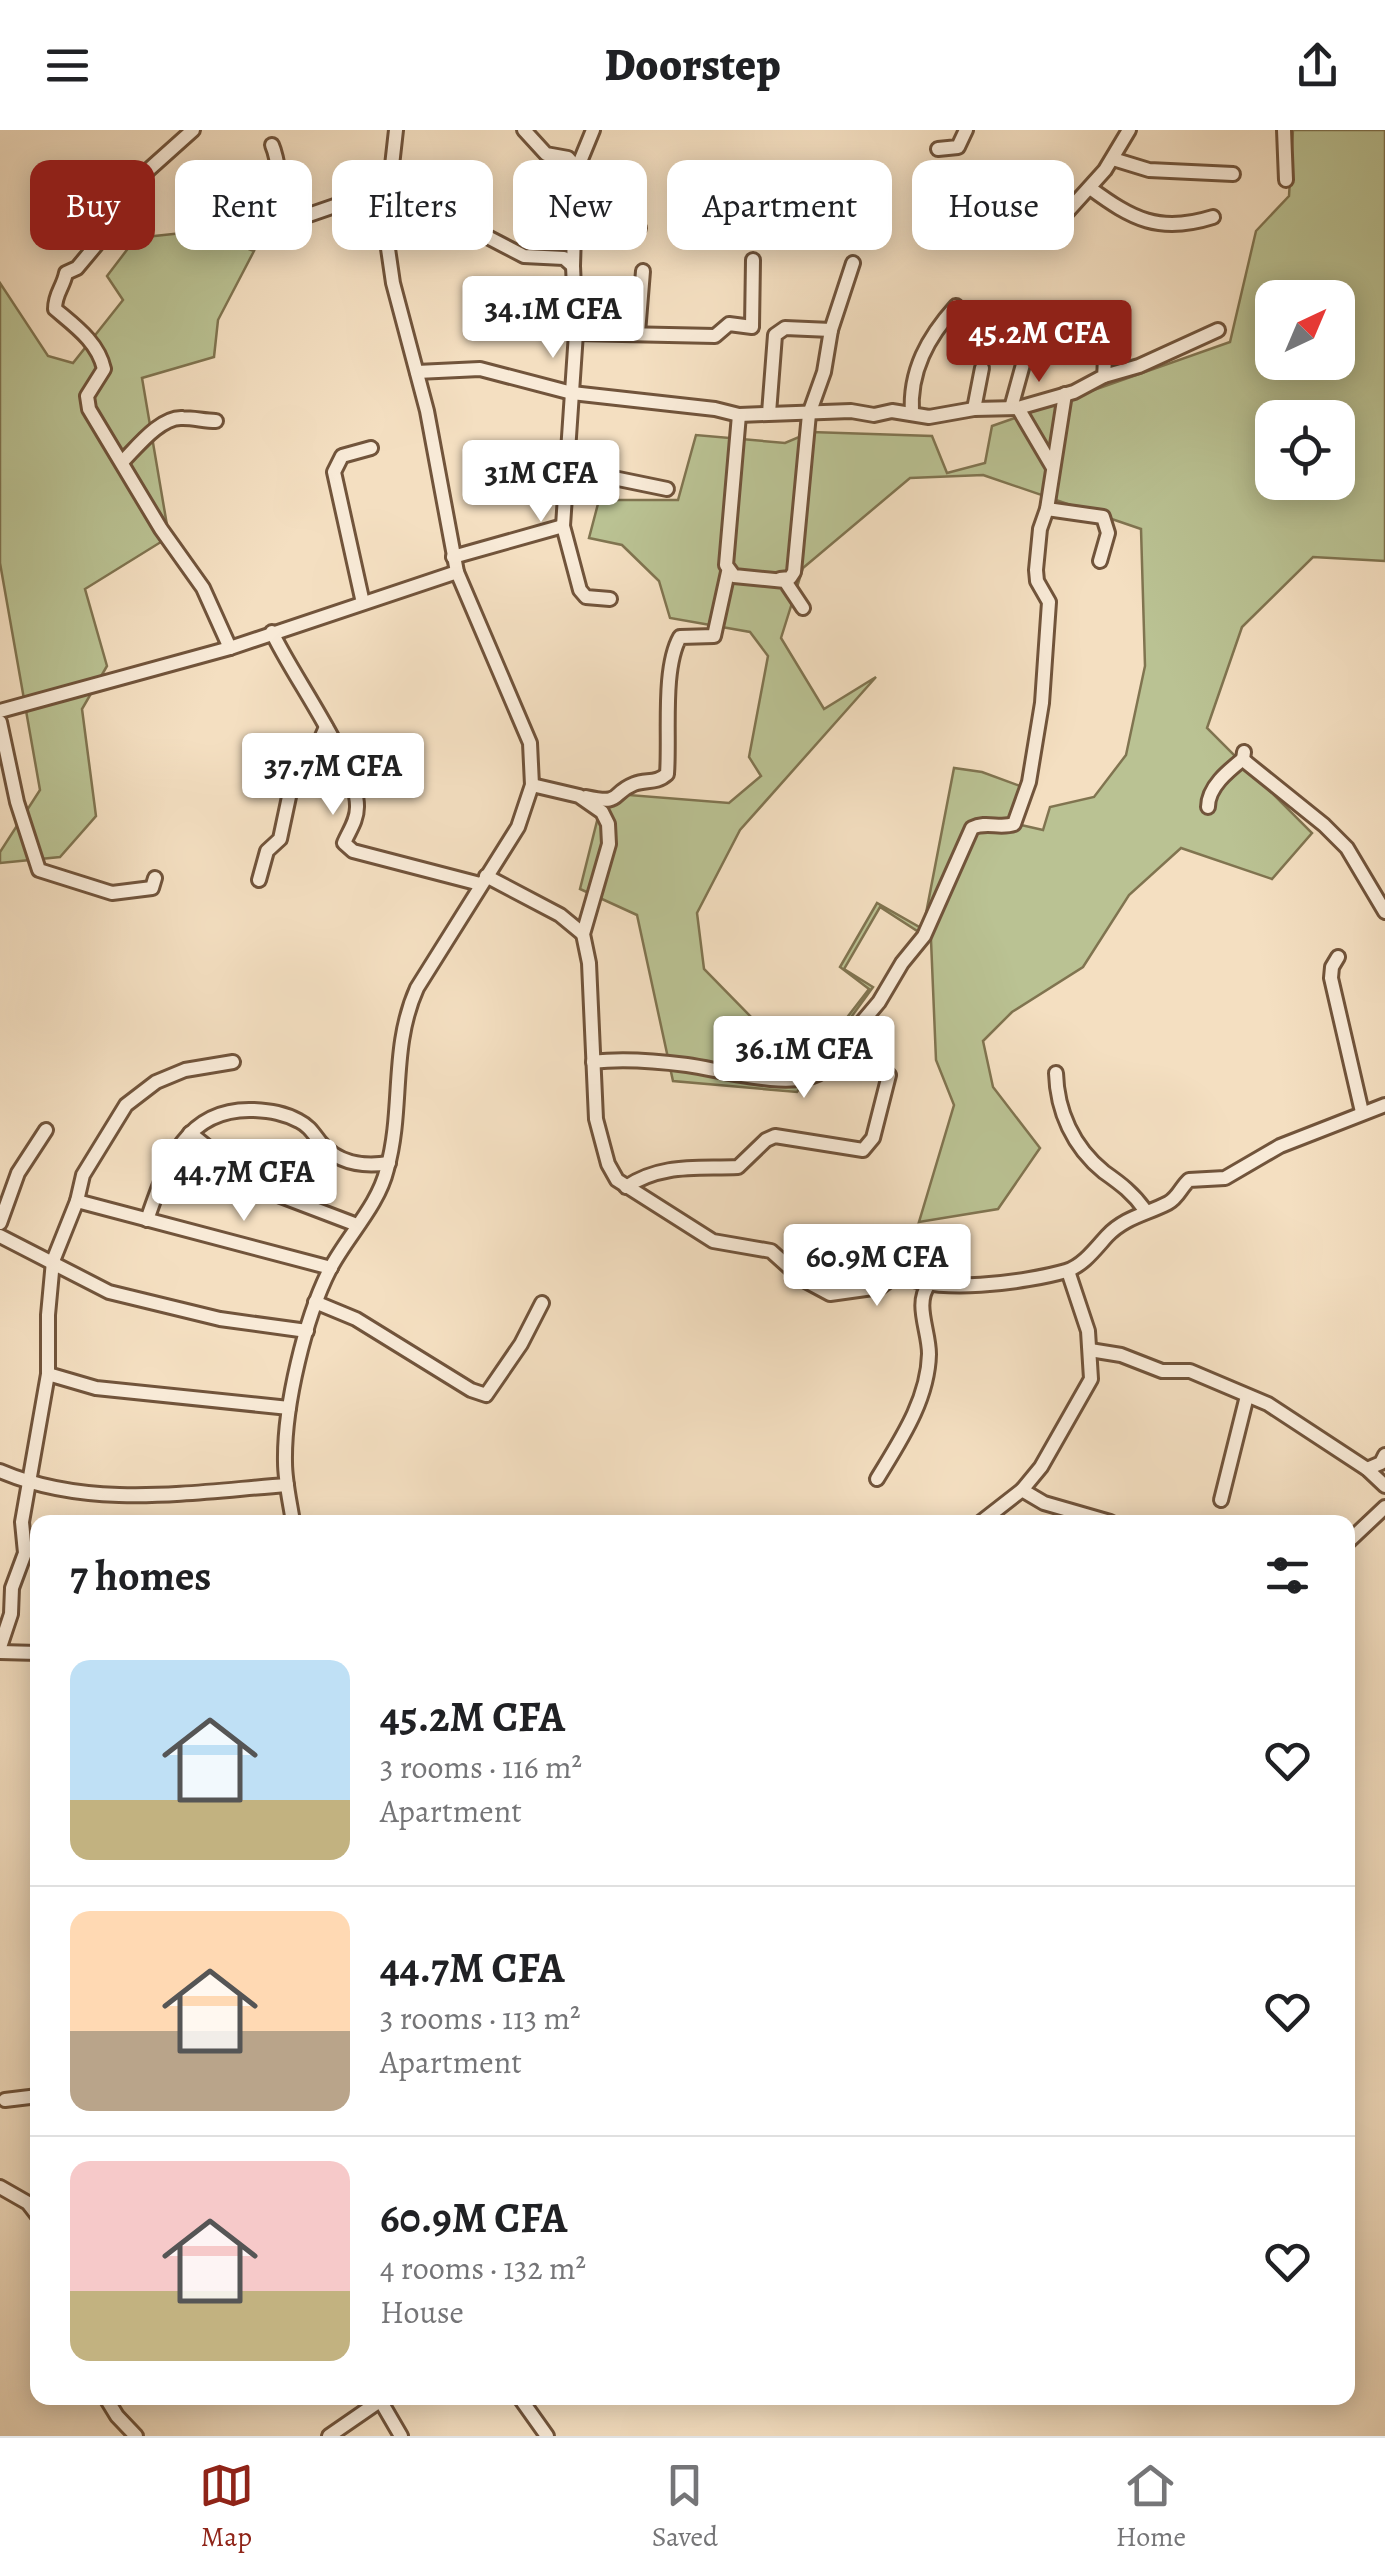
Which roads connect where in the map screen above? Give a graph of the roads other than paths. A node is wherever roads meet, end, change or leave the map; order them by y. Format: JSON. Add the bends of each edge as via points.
{"nodes":[{"id":1,"x":193,"y":130,"type":"edge"},
{"id":2,"x":396,"y":130,"type":"edge"},
{"id":3,"x":524,"y":130,"type":"edge"},
{"id":4,"x":594,"y":130,"type":"edge"},
{"id":5,"x":966,"y":130,"type":"edge"},
{"id":6,"x":1128,"y":130,"type":"edge"},
{"id":7,"x":1284,"y":130,"type":"edge"},
{"id":8,"x":272,"y":145,"type":"dead end"},
{"id":9,"x":938,"y":149,"type":"dead end"},
{"id":10,"x":1113,"y":159,"type":"junction"},
{"id":11,"x":392,"y":160,"type":"edge"},
{"id":12,"x":571,"y":160,"type":"edge"},
{"id":13,"x":581,"y":160,"type":"edge"},
{"id":14,"x":1233,"y":174,"type":"dead end"},
{"id":15,"x":1286,"y":180,"type":"dead end"},
{"id":16,"x":1090,"y":188,"type":"junction"},
{"id":17,"x":1074,"y":206,"type":"edge"},
{"id":18,"x":332,"y":207,"type":"edge"},
{"id":19,"x":1213,"y":217,"type":"dead end"},
{"id":20,"x":493,"y":240,"type":"edge"},
{"id":21,"x":388,"y":250,"type":"edge"},
{"id":22,"x":574,"y":250,"type":"edge"},
{"id":23,"x":753,"y":260,"type":"dead end"},
{"id":24,"x":852,"y":263,"type":"dead end"},
{"id":25,"x":573,"y":266,"type":"junction"},
{"id":26,"x":643,"y":271,"type":"dead end"},
{"id":27,"x":956,"y":306,"type":"dead end"},
{"id":28,"x":1115,"y":320,"type":"dead end"},
{"id":29,"x":831,"y":330,"type":"junction"},
{"id":30,"x":1218,"y":330,"type":"dead end"},
{"id":31,"x":576,"y":333,"type":"junction"},
{"id":32,"x":638,"y":333,"type":"junction"},
{"id":33,"x":1027,"y":350,"type":"dead end"},
{"id":34,"x":982,"y":368,"type":"dead end"},
{"id":35,"x":417,"y":372,"type":"junction"},
{"id":36,"x":1104,"y":376,"type":"junction"},
{"id":37,"x":572,"y":393,"type":"junction"},
{"id":38,"x":1064,"y":394,"type":"junction"},
{"id":39,"x":1014,"y":408,"type":"junction"},
{"id":40,"x":974,"y":409,"type":"junction"},
{"id":41,"x":769,"y":413,"type":"junction"},
{"id":42,"x":809,"y":414,"type":"junction"},
{"id":43,"x":912,"y":414,"type":"junction"},
{"id":44,"x":739,"y":416,"type":"junction"},
{"id":45,"x":216,"y":421,"type":"dead end"},
{"id":46,"x":372,"y":448,"type":"dead end"},
{"id":47,"x":123,"y":461,"type":"junction"},
{"id":48,"x":1052,"y":466,"type":"junction"},
{"id":49,"x":566,"y":468,"type":"junction"},
{"id":50,"x":667,"y":490,"type":"dead end"},
{"id":51,"x":1047,"y":509,"type":"junction"},
{"id":52,"x":562,"y":526,"type":"junction"},
{"id":53,"x":454,"y":557,"type":"junction"},
{"id":54,"x":1100,"y":561,"type":"dead end"},
{"id":55,"x":457,"y":572,"type":"junction"},
{"id":56,"x":728,"y":572,"type":"junction"},
{"id":57,"x":780,"y":579,"type":"junction"},
{"id":58,"x":610,"y":599,"type":"dead end"},
{"id":59,"x":363,"y":603,"type":"junction"},
{"id":60,"x":803,"y":608,"type":"dead end"},
{"id":61,"x":272,"y":632,"type":"junction"},
{"id":62,"x":230,"y":648,"type":"junction"},
{"id":63,"x":0,"y":711,"type":"edge"},
{"id":64,"x":0,"y":722,"type":"edge"},
{"id":65,"x":326,"y":727,"type":"junction"},
{"id":66,"x":532,"y":785,"type":"junction"},
{"id":67,"x":579,"y":796,"type":"junction"},
{"id":68,"x":1208,"y":807,"type":"dead end"},
{"id":69,"x":154,"y":878,"type":"dead end"},
{"id":70,"x":259,"y":880,"type":"dead end"},
{"id":71,"x":483,"y":880,"type":"junction"},
{"id":72,"x":1385,"y":912,"type":"edge"},
{"id":73,"x":583,"y":934,"type":"junction"},
{"id":74,"x":1338,"y":957,"type":"dead end"},
{"id":75,"x":234,"y":1062,"type":"dead end"},
{"id":76,"x":593,"y":1062,"type":"junction"},
{"id":77,"x":1056,"y":1073,"type":"dead end"},
{"id":78,"x":890,"y":1076,"type":"dead end"},
{"id":79,"x":1385,"y":1104,"type":"edge"},
{"id":80,"x":1362,"y":1112,"type":"junction"},
{"id":81,"x":46,"y":1130,"type":"dead end"},
{"id":82,"x":190,"y":1133,"type":"junction"},
{"id":83,"x":389,"y":1163,"type":"junction"},
{"id":84,"x":626,"y":1187,"type":"junction"},
{"id":85,"x":77,"y":1201,"type":"junction"},
{"id":86,"x":1145,"y":1210,"type":"junction"},
{"id":87,"x":147,"y":1220,"type":"junction"},
{"id":88,"x":0,"y":1223,"type":"edge"},
{"id":89,"x":358,"y":1225,"type":"junction"},
{"id":90,"x":0,"y":1236,"type":"edge"},
{"id":91,"x":53,"y":1261,"type":"junction"},
{"id":92,"x":331,"y":1268,"type":"junction"},
{"id":93,"x":1068,"y":1271,"type":"junction"},
{"id":94,"x":929,"y":1284,"type":"junction"},
{"id":95,"x":315,"y":1302,"type":"junction"},
{"id":96,"x":542,"y":1303,"type":"dead end"},
{"id":97,"x":307,"y":1330,"type":"junction"},
{"id":98,"x":1090,"y":1350,"type":"junction"},
{"id":99,"x":48,"y":1374,"type":"junction"},
{"id":100,"x":1246,"y":1396,"type":"junction"},
{"id":101,"x":289,"y":1408,"type":"junction"},
{"id":102,"x":1385,"y":1455,"type":"edge"},
{"id":103,"x":1367,"y":1469,"type":"junction"},
{"id":104,"x":0,"y":1472,"type":"edge"},
{"id":105,"x":876,"y":1479,"type":"dead end"},
{"id":106,"x":31,"y":1485,"type":"junction"},
{"id":107,"x":287,"y":1485,"type":"junction"},
{"id":108,"x":1385,"y":1486,"type":"edge"},
{"id":109,"x":1022,"y":1490,"type":"junction"},
{"id":110,"x":1222,"y":1500,"type":"dead end"},
{"id":111,"x":1385,"y":1507,"type":"edge"},
{"id":112,"x":291,"y":1515,"type":"edge"},
{"id":113,"x":991,"y":1515,"type":"edge"},
{"id":114,"x":1086,"y":1515,"type":"edge"},
{"id":115,"x":1355,"y":1535,"type":"edge"},
{"id":116,"x":0,"y":1650,"type":"edge"},
{"id":117,"x":30,"y":1653,"type":"edge"},
{"id":118,"x":30,"y":2097,"type":"edge"},
{"id":119,"x":5,"y":2100,"type":"dead end"},
{"id":120,"x":0,"y":2186,"type":"edge"},
{"id":121,"x":30,"y":2206,"type":"edge"},
{"id":122,"x":110,"y":2405,"type":"edge"},
{"id":123,"x":373,"y":2405,"type":"edge"},
{"id":124,"x":385,"y":2405,"type":"edge"},
{"id":125,"x":525,"y":2405,"type":"edge"},
{"id":126,"x":136,"y":2436,"type":"edge"},
{"id":127,"x":329,"y":2436,"type":"edge"},
{"id":128,"x":401,"y":2436,"type":"edge"},
{"id":129,"x":547,"y":2436,"type":"edge"}],
"edges":[{"from":1,"to":47,"type":"street","via":[[145,173],[122,214],[66,273],[55,296],[55,309],[100,354],[104,368],[87,396],[89,409]]},
{"from":2,"to":11,"type":"street"},
{"from":3,"to":12,"type":"street","via":[[546,154]]},
{"from":4,"to":13,"type":"street"},
{"from":5,"to":9,"type":"street","via":[[958,147]]},
{"from":6,"to":10,"type":"street"},
{"from":7,"to":15,"type":"street"},
{"from":8,"to":18,"type":"street","via":[[284,206],[294,220]]},
{"from":10,"to":14,"type":"street","via":[[1149,170]]},
{"from":10,"to":16,"type":"street"},
{"from":16,"to":17,"type":"street"},
{"from":16,"to":19,"type":"street","via":[[1147,223]]},
{"from":20,"to":25,"type":"street","via":[[524,256],[564,258]]},
{"from":21,"to":35,"type":"street"},
{"from":22,"to":25,"type":"street"},
{"from":23,"to":32,"type":"street","via":[[752,326],[729,324],[715,336]]},
{"from":24,"to":29,"type":"street"},
{"from":25,"to":31,"type":"street"},
{"from":26,"to":32,"type":"street"},
{"from":27,"to":43,"type":"street","via":[[917,364]]},
{"from":28,"to":36,"type":"street"},
{"from":29,"to":41,"type":"street","via":[[785,328],[774,335]]},
{"from":29,"to":42,"type":"street"},
{"from":30,"to":36,"type":"street"},
{"from":31,"to":32,"type":"street"},
{"from":31,"to":37,"type":"street"},
{"from":33,"to":39,"type":"street"},
{"from":34,"to":40,"type":"street"},
{"from":35,"to":37,"type":"street","via":[[480,369]]},
{"from":35,"to":53,"type":"street"},
{"from":36,"to":38,"type":"street"},
{"from":37,"to":44,"type":"street"},
{"from":37,"to":49,"type":"street"},
{"from":38,"to":39,"type":"street"},
{"from":38,"to":48,"type":"street"},
{"from":39,"to":40,"type":"street"},
{"from":39,"to":48,"type":"street"},
{"from":40,"to":43,"type":"street"},
{"from":41,"to":42,"type":"street"},
{"from":41,"to":44,"type":"street"},
{"from":42,"to":43,"type":"street"},
{"from":42,"to":57,"type":"street","via":[[794,572]]},
{"from":44,"to":56,"type":"street"},
{"from":45,"to":47,"type":"street","via":[[173,420]]},
{"from":46,"to":59,"type":"street","via":[[342,456],[334,472]]},
{"from":47,"to":62,"type":"street","via":[[203,588]]},
{"from":48,"to":51,"type":"street"},
{"from":49,"to":50,"type":"street"},
{"from":49,"to":52,"type":"street"},
{"from":51,"to":54,"type":"street","via":[[1103,517],[1108,533]]},
{"from":51,"to":76,"type":"street","via":[[1036,570],[1049,602],[1046,653],[1029,782],[1014,824],[978,824],[968,832],[924,936],[879,1002],[808,1079],[638,1060]]},
{"from":52,"to":53,"type":"street"},
{"from":52,"to":58,"type":"street","via":[[580,590]]},
{"from":53,"to":55,"type":"street"},
{"from":55,"to":59,"type":"street"},
{"from":55,"to":66,"type":"street","via":[[530,743]]},
{"from":56,"to":57,"type":"street"},
{"from":56,"to":67,"type":"street","via":[[714,636],[688,634],[675,646],[667,774],[634,783],[617,798]]},
{"from":57,"to":60,"type":"street"},
{"from":59,"to":61,"type":"street"},
{"from":61,"to":62,"type":"street"},
{"from":61,"to":65,"type":"street"},
{"from":62,"to":63,"type":"street"},
{"from":64,"to":69,"type":"street","via":[[39,870],[112,893],[152,888]]},
{"from":65,"to":70,"type":"street","via":[[293,778],[280,839],[267,851]]},
{"from":65,"to":71,"type":"street","via":[[357,798],[347,847]]},
{"from":66,"to":67,"type":"street"},
{"from":66,"to":71,"type":"street","via":[[518,826]]},
{"from":67,"to":73,"type":"street","via":[[602,812],[609,844]]},
{"from":68,"to":72,"type":"street","via":[[1244,755],[1347,848]]},
{"from":71,"to":73,"type":"street","via":[[560,915]]},
{"from":71,"to":83,"type":"street","via":[[407,1010]]},
{"from":73,"to":76,"type":"street"},
{"from":74,"to":80,"type":"street","via":[[1331,978]]},
{"from":75,"to":85,"type":"street","via":[[185,1070],[126,1105],[83,1175]]},
{"from":76,"to":84,"type":"street","via":[[598,1132],[611,1172]]},
{"from":77,"to":86,"type":"street","via":[[1058,1104],[1070,1132]]},
{"from":78,"to":84,"type":"street","via":[[873,1138],[863,1150],[775,1136],[738,1166],[674,1168]]},
{"from":79,"to":80,"type":"street"},
{"from":80,"to":86,"type":"street","via":[[1224,1178],[1188,1180],[1168,1203]]},
{"from":81,"to":88,"type":"street","via":[[18,1173]]},
{"from":82,"to":83,"type":"street","via":[[220,1113],[276,1111],[356,1164]]},
{"from":82,"to":87,"type":"street","via":[[163,1174]]},
{"from":82,"to":89,"type":"street","via":[[258,1187]]},
{"from":83,"to":89,"type":"street"},
{"from":84,"to":94,"type":"street","via":[[713,1241],[770,1251],[830,1294],[880,1287],[899,1273]]},
{"from":85,"to":87,"type":"street"},
{"from":85,"to":91,"type":"street"},
{"from":86,"to":93,"type":"street"},
{"from":87,"to":92,"type":"street"},
{"from":89,"to":92,"type":"street"},
{"from":90,"to":91,"type":"street"},
{"from":91,"to":97,"type":"street","via":[[82,1280],[142,1301]]},
{"from":91,"to":99,"type":"street"},
{"from":92,"to":95,"type":"street"},
{"from":93,"to":94,"type":"street","via":[[1010,1284]]},
{"from":93,"to":98,"type":"street"},
{"from":94,"to":105,"type":"street","via":[[921,1300],[929,1334],[927,1372],[912,1417]]},
{"from":95,"to":96,"type":"street","via":[[486,1396]]},
{"from":95,"to":97,"type":"street"},
{"from":97,"to":101,"type":"street"},
{"from":98,"to":100,"type":"street","via":[[1162,1372],[1190,1372]]},
{"from":98,"to":109,"type":"street","via":[[1088,1386]]},
{"from":99,"to":101,"type":"street","via":[[96,1388]]},
{"from":99,"to":106,"type":"street"},
{"from":100,"to":103,"type":"street"},
{"from":100,"to":110,"type":"street"},
{"from":101,"to":107,"type":"street"},
{"from":102,"to":103,"type":"street"},
{"from":103,"to":108,"type":"street"},
{"from":104,"to":106,"type":"street"},
{"from":106,"to":107,"type":"street","via":[[122,1496]]},
{"from":106,"to":116,"type":"street","via":[[22,1522],[25,1553]]},
{"from":107,"to":112,"type":"street"},
{"from":109,"to":113,"type":"street"},
{"from":109,"to":114,"type":"street"},
{"from":111,"to":115,"type":"street"},
{"from":116,"to":117,"type":"street"},
{"from":118,"to":119,"type":"street"},
{"from":120,"to":121,"type":"street"},
{"from":122,"to":126,"type":"street"},
{"from":123,"to":127,"type":"street"},
{"from":124,"to":128,"type":"street"},
{"from":125,"to":129,"type":"street"}]}
